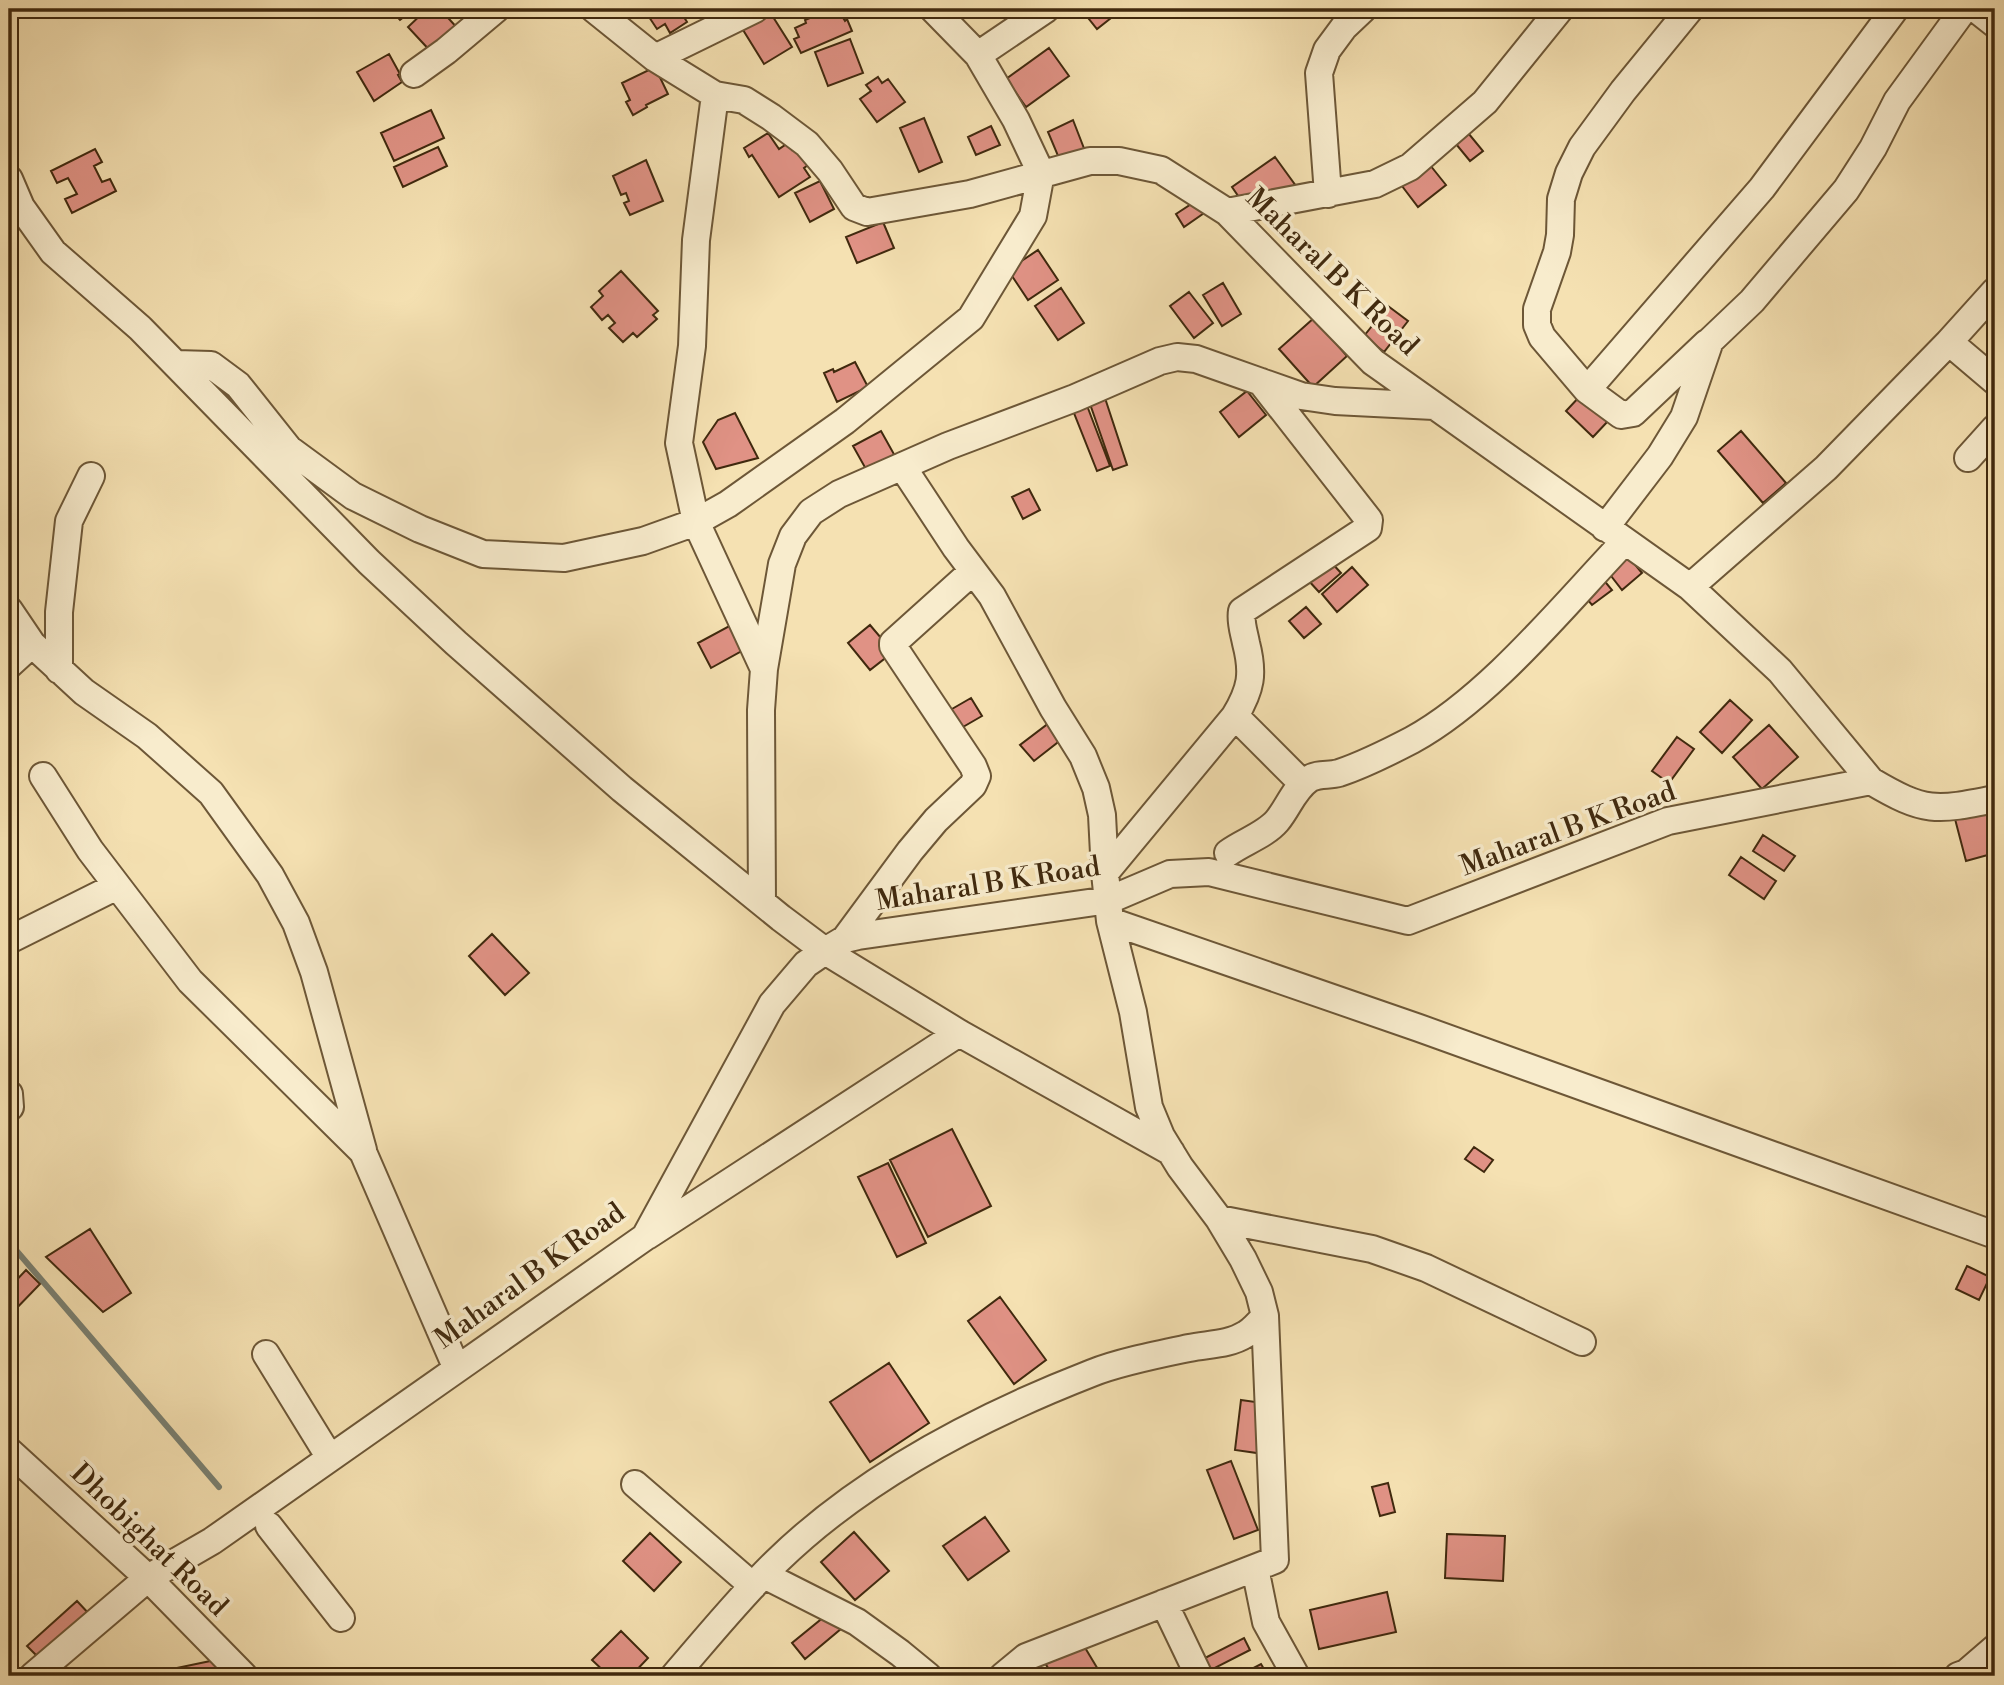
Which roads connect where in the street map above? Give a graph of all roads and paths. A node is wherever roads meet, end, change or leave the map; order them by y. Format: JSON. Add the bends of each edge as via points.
{"nodes":[{"id":1,"x":496,"y":9,"type":"edge"},
{"id":2,"x":594,"y":9,"type":"edge"},
{"id":3,"x":755,"y":9,"type":"edge"},
{"id":4,"x":933,"y":9,"type":"edge"},
{"id":5,"x":1046,"y":9,"type":"edge"},
{"id":6,"x":1363,"y":9,"type":"edge"},
{"id":7,"x":1560,"y":9,"type":"edge"},
{"id":8,"x":1690,"y":9,"type":"edge"},
{"id":9,"x":1895,"y":9,"type":"edge"},
{"id":10,"x":1964,"y":9,"type":"edge"},
{"id":11,"x":1976,"y":9,"type":"edge"},
{"id":12,"x":1995,"y":24,"type":"edge"},
{"id":13,"x":978,"y":55,"type":"junction"},
{"id":14,"x":655,"y":58,"type":"junction"},
{"id":15,"x":414,"y":74,"type":"dead end"},
{"id":16,"x":715,"y":95,"type":"junction"},
{"id":17,"x":1041,"y":173,"type":"junction"},
{"id":18,"x":9,"y":179,"type":"edge"},
{"id":19,"x":1328,"y":194,"type":"junction"},
{"id":20,"x":1227,"y":212,"type":"junction"},
{"id":21,"x":1995,"y":291,"type":"edge"},
{"id":22,"x":1710,"y":341,"type":"junction"},
{"id":23,"x":1949,"y":342,"type":"junction"},
{"id":24,"x":176,"y":365,"type":"junction"},
{"id":25,"x":1995,"y":381,"type":"edge"},
{"id":26,"x":1261,"y":382,"type":"junction"},
{"id":27,"x":1587,"y":390,"type":"junction"},
{"id":28,"x":1435,"y":406,"type":"junction"},
{"id":29,"x":1995,"y":428,"type":"edge"},
{"id":30,"x":1968,"y":458,"type":"dead end"},
{"id":31,"x":902,"y":466,"type":"junction"},
{"id":32,"x":91,"y":476,"type":"dead end"},
{"id":33,"x":696,"y":522,"type":"junction"},
{"id":34,"x":1615,"y":535,"type":"junction"},
{"id":35,"x":973,"y":571,"type":"junction"},
{"id":36,"x":1690,"y":587,"type":"junction"},
{"id":37,"x":9,"y":610,"type":"edge"},
{"id":38,"x":32,"y":644,"type":"junction"},
{"id":39,"x":9,"y":665,"type":"edge"},
{"id":40,"x":764,"y":669,"type":"junction"},
{"id":41,"x":59,"y":670,"type":"junction"},
{"id":42,"x":1235,"y":716,"type":"junction"},
{"id":43,"x":43,"y":776,"type":"dead end"},
{"id":44,"x":1871,"y":781,"type":"junction"},
{"id":45,"x":1303,"y":784,"type":"junction"},
{"id":46,"x":1995,"y":799,"type":"edge"},
{"id":47,"x":1228,"y":853,"type":"dead end"},
{"id":48,"x":1105,"y":873,"type":"junction"},
{"id":49,"x":117,"y":886,"type":"junction"},
{"id":50,"x":762,"y":902,"type":"junction"},
{"id":51,"x":1110,"y":910,"type":"junction"},
{"id":52,"x":9,"y":940,"type":"edge"},
{"id":53,"x":835,"y":945,"type":"junction"},
{"id":54,"x":960,"y":1033,"type":"junction"},
{"id":55,"x":9,"y":1094,"type":"edge"},
{"id":56,"x":10,"y":1107,"type":"edge"},
{"id":57,"x":363,"y":1152,"type":"junction"},
{"id":58,"x":1171,"y":1152,"type":"junction"},
{"id":59,"x":1219,"y":1219,"type":"junction"},
{"id":60,"x":1995,"y":1235,"type":"edge"},
{"id":61,"x":645,"y":1237,"type":"junction"},
{"id":62,"x":1265,"y":1316,"type":"junction"},
{"id":63,"x":1582,"y":1342,"type":"dead end"},
{"id":64,"x":267,"y":1354,"type":"dead end"},
{"id":65,"x":457,"y":1369,"type":"junction"},
{"id":66,"x":330,"y":1458,"type":"junction"},
{"id":67,"x":14,"y":1465,"type":"edge"},
{"id":68,"x":635,"y":1484,"type":"dead end"},
{"id":69,"x":268,"y":1526,"type":"dead end"},
{"id":70,"x":1255,"y":1568,"type":"junction"},
{"id":71,"x":148,"y":1578,"type":"junction"},
{"id":72,"x":759,"y":1581,"type":"junction"},
{"id":73,"x":1164,"y":1603,"type":"junction"},
{"id":74,"x":341,"y":1618,"type":"dead end"},
{"id":75,"x":1995,"y":1648,"type":"edge"},
{"id":76,"x":33,"y":1676,"type":"edge"},
{"id":77,"x":244,"y":1676,"type":"edge"},
{"id":78,"x":674,"y":1676,"type":"edge"},
{"id":79,"x":928,"y":1676,"type":"edge"},
{"id":80,"x":1003,"y":1676,"type":"edge"},
{"id":81,"x":1199,"y":1676,"type":"edge"},
{"id":82,"x":1296,"y":1676,"type":"edge"},
{"id":83,"x":1958,"y":1676,"type":"edge"}],
"edges":[{"from":1,"to":15,"type":"street"},
{"from":2,"to":14,"type":"street","name":"Maharal B K Road"},
{"from":3,"to":14,"type":"street"},
{"from":4,"to":13,"type":"street"},
{"from":5,"to":13,"type":"street"},
{"from":6,"to":19,"type":"street","via":[[1327,50],[1319,73]]},
{"from":7,"to":19,"type":"street","via":[[1485,102],[1410,167],[1375,184]]},
{"from":8,"to":27,"type":"street","via":[[1582,146],[1561,199],[1557,252],[1537,309],[1537,325]]},
{"from":9,"to":27,"type":"street","via":[[1762,188]]},
{"from":10,"to":22,"type":"street","via":[[1897,101],[1846,190],[1752,301]]},
{"from":11,"to":12,"type":"street"},
{"from":13,"to":17,"type":"street"},
{"from":14,"to":16,"type":"street","name":"Maharal B K Road"},
{"from":16,"to":17,"type":"street","name":"Maharal B K Road","via":[[744,100],[807,144],[854,208],[867,212],[970,194]]},
{"from":16,"to":33,"type":"street","via":[[696,240],[692,346],[679,443]]},
{"from":17,"to":20,"type":"street","name":"Maharal B K Road","via":[[1090,161],[1119,161],[1161,170]]},
{"from":17,"to":33,"type":"street","via":[[1033,216],[971,317],[845,421]]},
{"from":18,"to":24,"type":"street","via":[[21,207],[53,252]]},
{"from":19,"to":20,"type":"street"},
{"from":20,"to":28,"type":"street","name":"Maharal B K Road","via":[[1373,362]]},
{"from":21,"to":23,"type":"street"},
{"from":22,"to":27,"type":"street","via":[[1626,415]]},
{"from":22,"to":34,"type":"street","via":[[1684,417]]},
{"from":23,"to":25,"type":"street"},
{"from":23,"to":36,"type":"street","via":[[1826,468]]},
{"from":24,"to":33,"type":"street","via":[[211,365],[238,384],[289,449],[353,496],[483,554],[564,558],[643,541]]},
{"from":24,"to":50,"type":"street","via":[[446,634],[622,789]]},
{"from":26,"to":28,"type":"street","via":[[1301,396],[1335,401]]},
{"from":26,"to":31,"type":"street","via":[[1196,359],[1168,359]]},
{"from":26,"to":42,"type":"street","via":[[1369,524],[1242,611],[1252,666],[1248,694]]},
{"from":28,"to":34,"type":"street","name":"Maharal B K Road"},
{"from":29,"to":30,"type":"street"},
{"from":31,"to":35,"type":"street"},
{"from":31,"to":40,"type":"street","via":[[839,494],[811,512],[793,536],[782,564]]},
{"from":32,"to":41,"type":"street","via":[[69,521],[59,612]]},
{"from":33,"to":40,"type":"street"},
{"from":34,"to":36,"type":"street","name":"Maharal B K Road"},
{"from":34,"to":45,"type":"street","via":[[1518,653],[1471,698],[1411,741],[1347,770],[1315,775]]},
{"from":35,"to":48,"type":"street","via":[[992,596],[1083,756],[1102,815]]},
{"from":35,"to":53,"type":"street","via":[[893,646],[977,776]]},
{"from":36,"to":44,"type":"street","name":"Maharal B K Road","via":[[1780,671]]},
{"from":37,"to":38,"type":"street"},
{"from":38,"to":39,"type":"street"},
{"from":38,"to":41,"type":"street"},
{"from":40,"to":50,"type":"street"},
{"from":41,"to":57,"type":"street","via":[[147,736],[211,793],[270,875],[296,923],[314,972]]},
{"from":42,"to":45,"type":"street"},
{"from":42,"to":48,"type":"street"},
{"from":43,"to":49,"type":"street"},
{"from":44,"to":46,"type":"street","via":[[1901,799],[1927,807],[1951,808]]},
{"from":44,"to":51,"type":"street","name":"Maharal B K Road","via":[[1668,821],[1408,921],[1209,872],[1170,874]]},
{"from":45,"to":47,"type":"street","via":[[1276,822]]},
{"from":48,"to":51,"type":"street"},
{"from":49,"to":52,"type":"street"},
{"from":49,"to":57,"type":"street","via":[[190,981]]},
{"from":50,"to":53,"type":"street"},
{"from":51,"to":53,"type":"street","name":"Maharal B K Road"},
{"from":51,"to":58,"type":"street","via":[[1149,1107]]},
{"from":51,"to":60,"type":"street","via":[[1419,1028]]},
{"from":53,"to":54,"type":"street"},
{"from":53,"to":61,"type":"street","name":"Maharal B K Road","via":[[806,964],[772,1004]]},
{"from":54,"to":58,"type":"street"},
{"from":54,"to":61,"type":"street"},
{"from":55,"to":56,"type":"street"},
{"from":57,"to":65,"type":"street"},
{"from":58,"to":59,"type":"street"},
{"from":59,"to":62,"type":"street","via":[[1259,1292]]},
{"from":59,"to":63,"type":"street","via":[[1372,1249],[1426,1268]]},
{"from":61,"to":65,"type":"street","name":"Maharal B K Road"},
{"from":62,"to":70,"type":"street","via":[[1275,1560]]},
{"from":62,"to":72,"type":"street","via":[[1230,1342],[1095,1371],[953,1437],[837,1508]]},
{"from":64,"to":66,"type":"street"},
{"from":65,"to":66,"type":"street","name":"Maharal B K Road"},
{"from":66,"to":71,"type":"street","name":"Maharal B K Road","via":[[212,1541]]},
{"from":67,"to":71,"type":"street","name":"Dhobighat Road"},
{"from":68,"to":72,"type":"street"},
{"from":69,"to":74,"type":"street"},
{"from":70,"to":73,"type":"street"},
{"from":70,"to":82,"type":"street","via":[[1266,1622]]},
{"from":71,"to":76,"type":"street","name":"Maharal B K Road"},
{"from":71,"to":77,"type":"street","name":"Dhobighat Road"},
{"from":72,"to":78,"type":"street"},
{"from":72,"to":79,"type":"street","via":[[857,1622]]},
{"from":73,"to":80,"type":"street","via":[[1026,1657]]},
{"from":73,"to":81,"type":"street"},
{"from":75,"to":83,"type":"street"}]}
